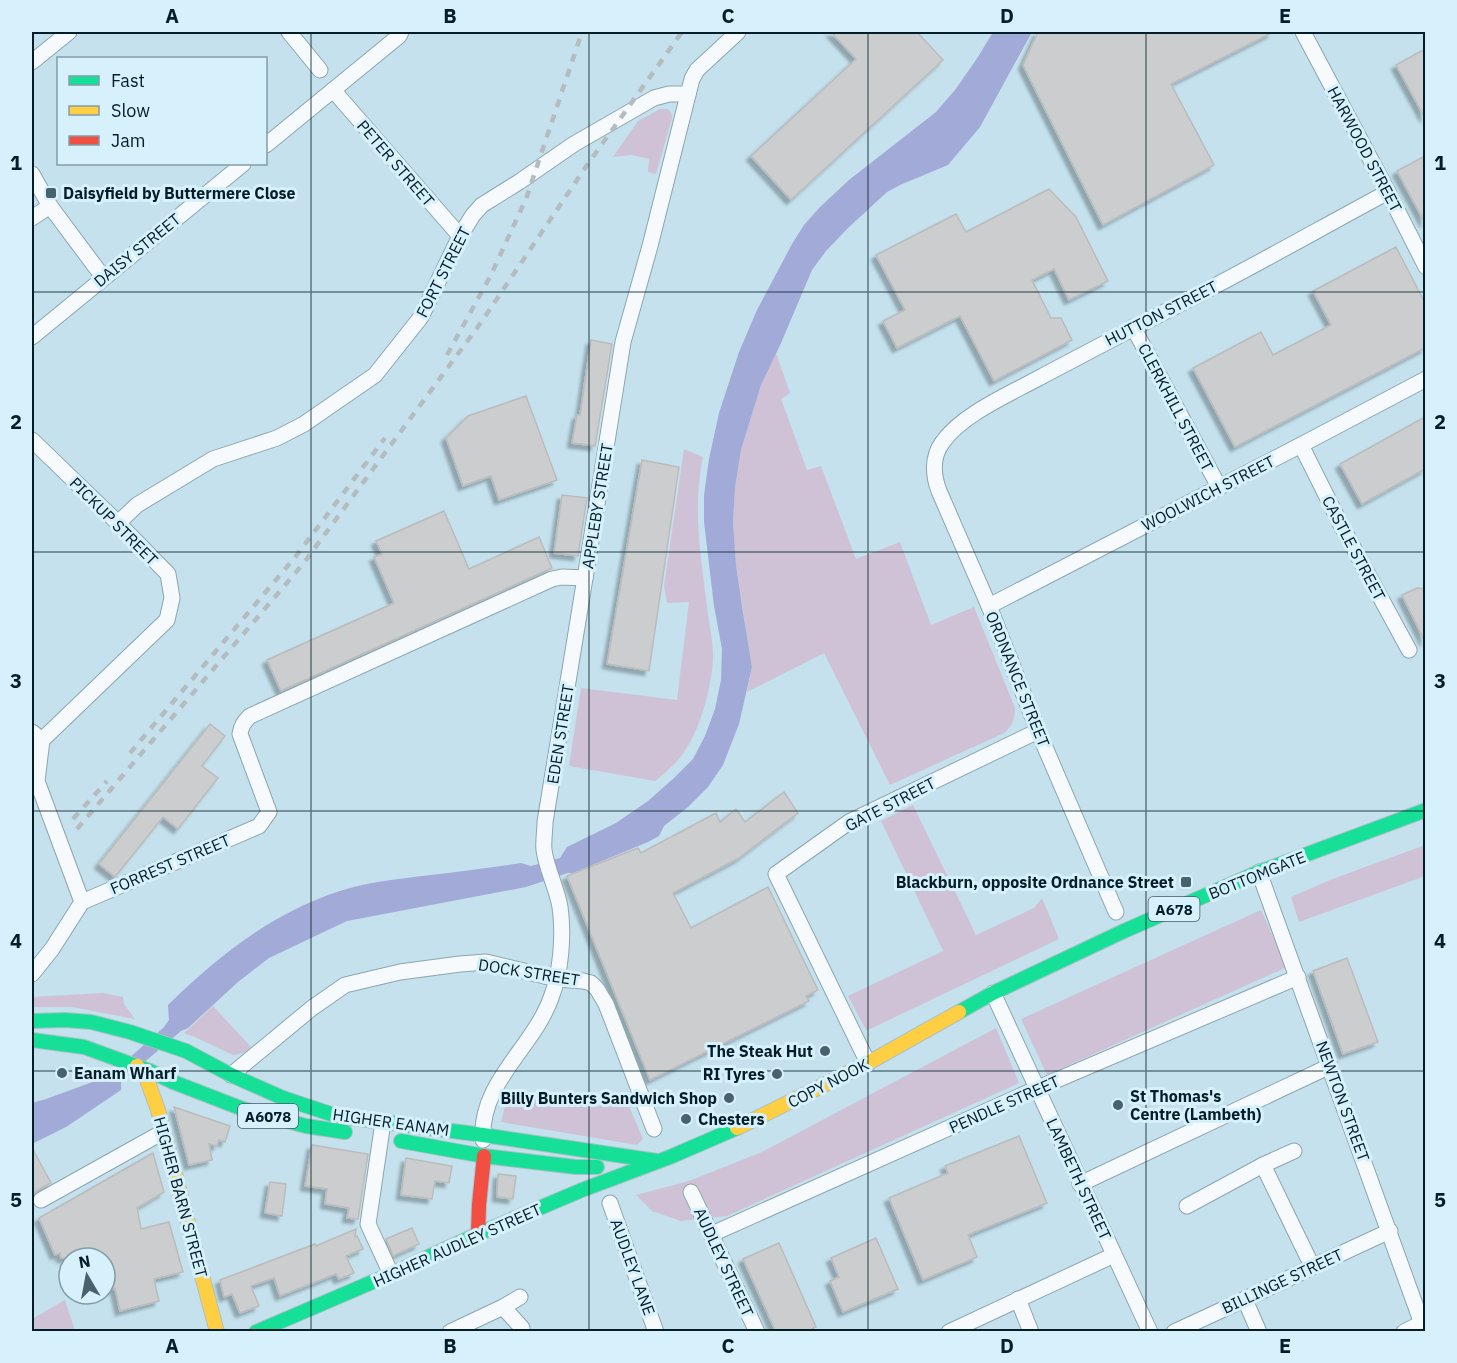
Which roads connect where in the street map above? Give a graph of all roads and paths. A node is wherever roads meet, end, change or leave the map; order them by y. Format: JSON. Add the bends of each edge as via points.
{"nodes":[{"id":1,"x":69,"y":32,"type":"edge"},
{"id":2,"x":289,"y":32,"type":"edge"},
{"id":3,"x":401,"y":32,"type":"edge"},
{"id":4,"x":738,"y":32,"type":"edge"},
{"id":5,"x":1303,"y":32,"type":"edge"},
{"id":6,"x":54,"y":53,"type":"edge"},
{"id":7,"x":32,"y":62,"type":"edge"},
{"id":8,"x":321,"y":70,"type":"dead end"},
{"id":9,"x":333,"y":90,"type":"junction"},
{"id":10,"x":688,"y":94,"type":"junction"},
{"id":11,"x":267,"y":145,"type":"edge"},
{"id":12,"x":242,"y":165,"type":"edge"},
{"id":13,"x":32,"y":174,"type":"edge"},
{"id":14,"x":1388,"y":192,"type":"junction"},
{"id":15,"x":50,"y":206,"type":"junction"},
{"id":16,"x":32,"y":218,"type":"edge"},
{"id":17,"x":460,"y":236,"type":"junction"},
{"id":18,"x":1425,"y":267,"type":"edge"},
{"id":19,"x":103,"y":277,"type":"junction"},
{"id":20,"x":1133,"y":327,"type":"junction"},
{"id":21,"x":32,"y":337,"type":"edge"},
{"id":22,"x":1425,"y":380,"type":"edge"},
{"id":23,"x":32,"y":440,"type":"edge"},
{"id":24,"x":941,"y":444,"type":"joint"},
{"id":25,"x":1301,"y":446,"type":"junction"},
{"id":26,"x":1219,"y":487,"type":"junction"},
{"id":27,"x":118,"y":523,"type":"junction"},
{"id":28,"x":585,"y":578,"type":"junction"},
{"id":29,"x":989,"y":606,"type":"junction"},
{"id":30,"x":1409,"y":650,"type":"dead end"},
{"id":31,"x":1038,"y":731,"type":"junction"},
{"id":32,"x":37,"y":736,"type":"edge"},
{"id":33,"x":1425,"y":810,"type":"edge"},
{"id":34,"x":259,"y":826,"type":"joint"},
{"id":35,"x":1259,"y":872,"type":"junction"},
{"id":36,"x":82,"y":902,"type":"junction"},
{"id":37,"x":1116,"y":912,"type":"dead end"},
{"id":38,"x":32,"y":974,"type":"edge"},
{"id":39,"x":1298,"y":977,"type":"junction"},
{"id":40,"x":557,"y":979,"type":"junction"},
{"id":41,"x":993,"y":993,"type":"junction"},
{"id":42,"x":32,"y":1021,"type":"edge"},
{"id":43,"x":32,"y":1040,"type":"edge"},
{"id":44,"x":210,"y":1063,"type":"junction"},
{"id":45,"x":868,"y":1063,"type":"junction"},
{"id":46,"x":1330,"y":1066,"type":"junction"},
{"id":47,"x":143,"y":1069,"type":"junction"},
{"id":48,"x":181,"y":1075,"type":"junction"},
{"id":49,"x":231,"y":1075,"type":"junction"},
{"id":50,"x":1038,"y":1088,"type":"junction"},
{"id":51,"x":158,"y":1110,"type":"junction"},
{"id":52,"x":654,"y":1130,"type":"dead end"},
{"id":53,"x":164,"y":1132,"type":"junction"},
{"id":54,"x":374,"y":1132,"type":"junction"},
{"id":55,"x":483,"y":1135,"type":"junction"},
{"id":56,"x":1294,"y":1151,"type":"dead end"},
{"id":57,"x":484,"y":1156,"type":"junction"},
{"id":58,"x":658,"y":1161,"type":"junction"},
{"id":59,"x":1263,"y":1165,"type":"junction"},
{"id":60,"x":640,"y":1168,"type":"junction"},
{"id":61,"x":1080,"y":1184,"type":"junction"},
{"id":62,"x":691,"y":1192,"type":"dead end"},
{"id":63,"x":41,"y":1200,"type":"dead end"},
{"id":64,"x":610,"y":1203,"type":"dead end"},
{"id":65,"x":1187,"y":1206,"type":"dead end"},
{"id":66,"x":1390,"y":1231,"type":"junction"},
{"id":67,"x":478,"y":1234,"type":"junction"},
{"id":68,"x":712,"y":1234,"type":"junction"},
{"id":69,"x":1114,"y":1255,"type":"junction"},
{"id":70,"x":1312,"y":1266,"type":"junction"},
{"id":71,"x":391,"y":1274,"type":"junction"},
{"id":72,"x":520,"y":1297,"type":"dead end"},
{"id":73,"x":1018,"y":1299,"type":"junction"},
{"id":74,"x":1245,"y":1300,"type":"junction"},
{"id":75,"x":503,"y":1307,"type":"junction"},
{"id":76,"x":1423,"y":1327,"type":"edge"},
{"id":77,"x":522,"y":1328,"type":"dead end"},
{"id":78,"x":956,"y":1330,"type":"edge"},
{"id":79,"x":217,"y":1332,"type":"edge"},
{"id":80,"x":256,"y":1332,"type":"edge"},
{"id":81,"x":450,"y":1332,"type":"edge"},
{"id":82,"x":656,"y":1332,"type":"edge"},
{"id":83,"x":757,"y":1332,"type":"edge"},
{"id":84,"x":1030,"y":1332,"type":"edge"},
{"id":85,"x":1150,"y":1332,"type":"edge"},
{"id":86,"x":1174,"y":1332,"type":"edge"},
{"id":87,"x":1259,"y":1332,"type":"edge"},
{"id":88,"x":1404,"y":1332,"type":"edge"}],
"edges":[{"from":1,"to":6,"type":"street"},
{"from":2,"to":8,"type":"street"},
{"from":3,"to":9,"type":"street"},
{"from":4,"to":10,"type":"street","name":"APPLEBY STREET","via":[[697,70]]},
{"from":5,"to":14,"type":"street","name":"HARWOOD STREET"},
{"from":6,"to":7,"type":"street"},
{"from":9,"to":11,"type":"street"},
{"from":9,"to":17,"type":"street","name":"PETER STREET"},
{"from":10,"to":17,"type":"street","name":"FORT STREET","via":[[654,98],[574,144],[482,205]]},
{"from":10,"to":28,"type":"street","name":"APPLEBY STREET","via":[[623,342]]},
{"from":12,"to":19,"type":"street","name":"DAISY STREET"},
{"from":13,"to":15,"type":"street"},
{"from":14,"to":18,"type":"street","name":"HARWOOD STREET"},
{"from":14,"to":20,"type":"street","name":"HUTTON STREET"},
{"from":15,"to":16,"type":"street"},
{"from":15,"to":19,"type":"street"},
{"from":17,"to":27,"type":"street","name":"FORT STREET","via":[[421,317],[375,375],[304,424],[277,438],[213,459],[136,505]]},
{"from":19,"to":21,"type":"street","name":"DAISY STREET"},
{"from":20,"to":24,"type":"street","name":"HUTTON STREET","via":[[978,411]]},
{"from":20,"to":26,"type":"street","name":"CLERKHILL STREET"},
{"from":22,"to":25,"type":"street","name":"WOOLWICH STREET"},
{"from":23,"to":27,"type":"street","name":"PICKUP STREET"},
{"from":24,"to":29,"type":"street","name":"ORDNANCE STREET","via":[[934,465],[935,481]]},
{"from":25,"to":26,"type":"street","name":"WOOLWICH STREET"},
{"from":25,"to":30,"type":"street","name":"CASTLE STREET"},
{"from":26,"to":29,"type":"street","name":"WOOLWICH STREET"},
{"from":27,"to":32,"type":"street","name":"PICKUP STREET","via":[[168,574],[172,598],[167,620]]},
{"from":28,"to":34,"type":"street","name":"APPLEBY STREET","via":[[552,579],[250,716],[240,734],[269,812]]},
{"from":28,"to":40,"type":"street","name":"EDEN STREET","via":[[545,822],[544,851],[560,907],[562,930]]},
{"from":29,"to":31,"type":"street","name":"ORDNANCE STREET"},
{"from":31,"to":37,"type":"street","name":"ORDNANCE STREET"},
{"from":31,"to":45,"type":"street","name":"GATE STREET","via":[[849,822],[776,874]]},
{"from":32,"to":36,"type":"street","via":[[37,781]]},
{"from":33,"to":35,"type":"highway","name":"BOTTOMGATE","number":"A678"},
{"from":34,"to":36,"type":"street","name":"FORREST STREET"},
{"from":35,"to":39,"type":"street","name":"NEWTON STREET"},
{"from":35,"to":41,"type":"highway","name":"BOTTOMGATE","number":"A678"},
{"from":36,"to":38,"type":"street"},
{"from":39,"to":46,"type":"street","name":"NEWTON STREET"},
{"from":39,"to":50,"type":"street","name":"PENDLE STREET"},
{"from":40,"to":49,"type":"street","name":"DOCK STREET","via":[[486,962],[400,972],[345,985]]},
{"from":40,"to":52,"type":"street","name":"DOCK STREET","via":[[591,983],[603,996]]},
{"from":40,"to":55,"type":"street","via":[[541,1020],[493,1091],[485,1111]]},
{"from":41,"to":45,"type":"highway","name":"COPY NOOK","number":"A678"},
{"from":41,"to":50,"type":"street","name":"LAMBETH STREET"},
{"from":42,"to":44,"type":"highway","name":"HIGHER EANAM","number":"A6078","via":[[65,1020],[130,1032]]},
{"from":43,"to":47,"type":"highway","name":"HIGHER EANAM","number":"A6078","via":[[84,1047]]},
{"from":44,"to":48,"type":"highway"},
{"from":44,"to":49,"type":"highway","name":"HIGHER EANAM","number":"A6078"},
{"from":45,"to":58,"type":"highway","name":"COPY NOOK","number":"A678","via":[[742,1126]]},
{"from":46,"to":61,"type":"street"},
{"from":46,"to":66,"type":"street","name":"NEWTON STREET"},
{"from":47,"to":48,"type":"highway","name":"HIGHER EANAM","number":"A6078"},
{"from":47,"to":51,"type":"highway","name":"HIGHER BARN STREET"},
{"from":48,"to":51,"type":"highway","via":[[162,1097]]},
{"from":48,"to":54,"type":"highway","name":"HIGHER EANAM","number":"A6078","via":[[243,1109],[306,1126]]},
{"from":49,"to":54,"type":"highway","name":"HIGHER EANAM","number":"A6078"},
{"from":50,"to":61,"type":"street","name":"LAMBETH STREET"},
{"from":50,"to":68,"type":"street","name":"PENDLE STREET"},
{"from":51,"to":53,"type":"highway","name":"HIGHER BARN STREET"},
{"from":53,"to":63,"type":"street"},
{"from":53,"to":79,"type":"highway","name":"HIGHER BARN STREET"},
{"from":54,"to":55,"type":"highway","name":"HIGHER EANAM","number":"A6078"},
{"from":54,"to":57,"type":"highway","name":"HIGHER EANAM","number":"A6078"},
{"from":54,"to":71,"type":"street","via":[[368,1224]]},
{"from":55,"to":57,"type":"street"},
{"from":55,"to":58,"type":"highway","name":"HIGHER EANAM","number":"A6078"},
{"from":56,"to":59,"type":"street"},
{"from":57,"to":60,"type":"highway","name":"HIGHER EANAM","number":"A6078","via":[[576,1167]]},
{"from":57,"to":67,"type":"highway"},
{"from":58,"to":60,"type":"highway","name":"HIGHER AUDLEY STREET","number":"A6078"},
{"from":59,"to":65,"type":"street"},
{"from":59,"to":70,"type":"street"},
{"from":60,"to":67,"type":"highway","name":"HIGHER AUDLEY STREET","number":"A6078"},
{"from":61,"to":69,"type":"street","name":"LAMBETH STREET"},
{"from":62,"to":68,"type":"street","name":"AUDLEY STREET"},
{"from":64,"to":82,"type":"street","name":"AUDLEY LANE"},
{"from":66,"to":70,"type":"street","name":"BILLINGE STREET"},
{"from":66,"to":76,"type":"street","name":"NEWTON STREET"},
{"from":67,"to":71,"type":"highway","name":"HIGHER AUDLEY STREET","number":"A6078"},
{"from":68,"to":83,"type":"street","name":"AUDLEY STREET"},
{"from":69,"to":73,"type":"street"},
{"from":69,"to":85,"type":"street","name":"LAMBETH STREET"},
{"from":70,"to":74,"type":"street","name":"BILLINGE STREET"},
{"from":71,"to":80,"type":"highway","name":"HIGHER AUDLEY STREET","number":"A6078"},
{"from":72,"to":75,"type":"street"},
{"from":73,"to":78,"type":"street"},
{"from":73,"to":84,"type":"street"},
{"from":74,"to":86,"type":"street","name":"BILLINGE STREET"},
{"from":74,"to":87,"type":"street"},
{"from":75,"to":77,"type":"street"},
{"from":75,"to":81,"type":"street"},
{"from":76,"to":88,"type":"street"}]}
